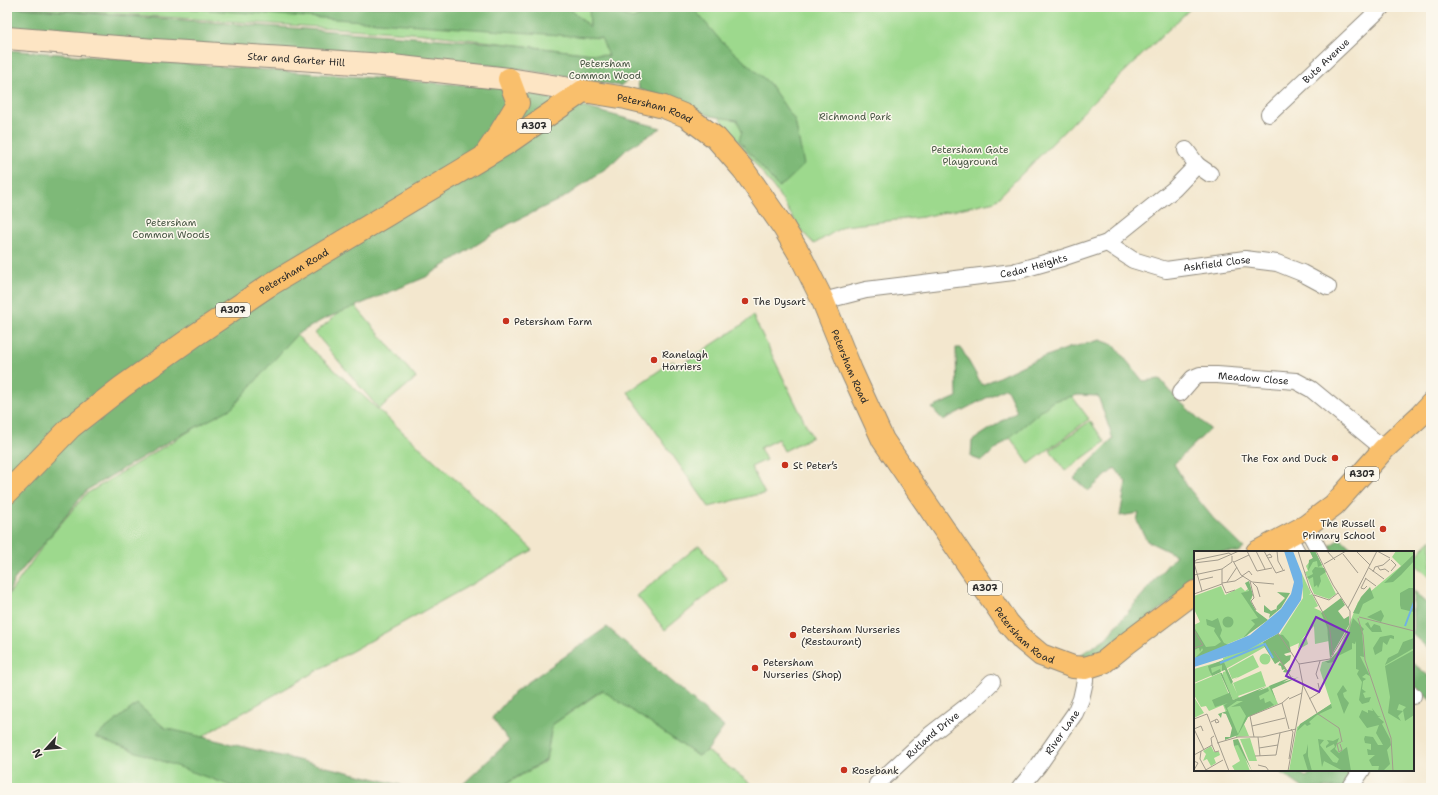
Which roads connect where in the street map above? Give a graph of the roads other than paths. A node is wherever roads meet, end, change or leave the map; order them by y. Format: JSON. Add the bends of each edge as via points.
{"nodes":[{"id":1,"x":1382,"y":7,"type":"edge"},
{"id":2,"x":7,"y":38,"type":"edge"},
{"id":3,"x":509,"y":79,"type":"junction"},
{"id":4,"x":583,"y":91,"type":"junction"},
{"id":5,"x":1269,"y":114,"type":"dead end"},
{"id":6,"x":1186,"y":150,"type":"dead end"},
{"id":7,"x":482,"y":158,"type":"junction"},
{"id":8,"x":1197,"y":165,"type":"junction"},
{"id":9,"x":1210,"y":174,"type":"dead end"},
{"id":10,"x":1107,"y":243,"type":"junction"},
{"id":11,"x":1328,"y":287,"type":"dead end"},
{"id":12,"x":823,"y":301,"type":"junction"},
{"id":13,"x":1180,"y":393,"type":"dead end"},
{"id":14,"x":1431,"y":404,"type":"edge"},
{"id":15,"x":1384,"y":449,"type":"junction"},
{"id":16,"x":7,"y":492,"type":"edge"},
{"id":17,"x":1297,"y":538,"type":"edge"},
{"id":18,"x":1260,"y":551,"type":"edge"},
{"id":19,"x":1318,"y":551,"type":"edge"},
{"id":20,"x":1194,"y":593,"type":"edge"},
{"id":21,"x":1085,"y":668,"type":"junction"},
{"id":22,"x":992,"y":682,"type":"dead end"},
{"id":23,"x":1361,"y":771,"type":"edge"},
{"id":24,"x":880,"y":788,"type":"edge"},
{"id":25,"x":1020,"y":788,"type":"edge"},
{"id":26,"x":1350,"y":788,"type":"edge"}],
"edges":[{"from":1,"to":5,"type":"street","name":"Bute Avenue"},
{"from":2,"to":3,"type":"main road","name":"Star and Garter Hill","via":[[383,65]]},
{"from":3,"to":4,"type":"main road","name":"Star and Garter Hill"},
{"from":3,"to":7,"type":"main road","name":"Petersham Road","number":"A307","via":[[518,103]]},
{"from":4,"to":7,"type":"main road","name":"Petersham Road","number":"A307"},
{"from":4,"to":12,"type":"main road","name":"Petersham Road","number":"A307","via":[[664,107],[686,116],[716,138],[743,169],[784,228]]},
{"from":6,"to":8,"type":"street"},
{"from":7,"to":16,"type":"main road","name":"Petersham Road","number":"A307","via":[[268,286],[128,382],[71,427]]},
{"from":8,"to":9,"type":"street"},
{"from":8,"to":10,"type":"street","name":"Cedar Heights","via":[[1174,189]]},
{"from":10,"to":11,"type":"street","name":"Ashfield Close","via":[[1133,260],[1166,270],[1245,259],[1277,263]]},
{"from":10,"to":12,"type":"street","name":"Cedar Heights","via":[[1013,272],[866,290]]},
{"from":12,"to":21,"type":"main road","name":"Petersham Road","number":"A307","via":[[850,370],[883,440],[1008,623],[1041,655],[1073,667]]},
{"from":13,"to":15,"type":"street","name":"Meadow Close","via":[[1193,378],[1200,375],[1296,381],[1310,389]]},
{"from":14,"to":15,"type":"main road","number":"A307"},
{"from":15,"to":17,"type":"main road","number":"A307","via":[[1334,505]]},
{"from":17,"to":18,"type":"main road","number":"A307"},
{"from":17,"to":19,"type":"street"},
{"from":20,"to":21,"type":"main road","name":"Petersham Road","number":"A307","via":[[1104,662]]},
{"from":21,"to":25,"type":"street","name":"River Lane","via":[[1085,681],[1075,713]]},
{"from":22,"to":24,"type":"street","name":"Rutland Drive","via":[[972,703],[931,734],[877,784]]},
{"from":23,"to":26,"type":"street"}]}
